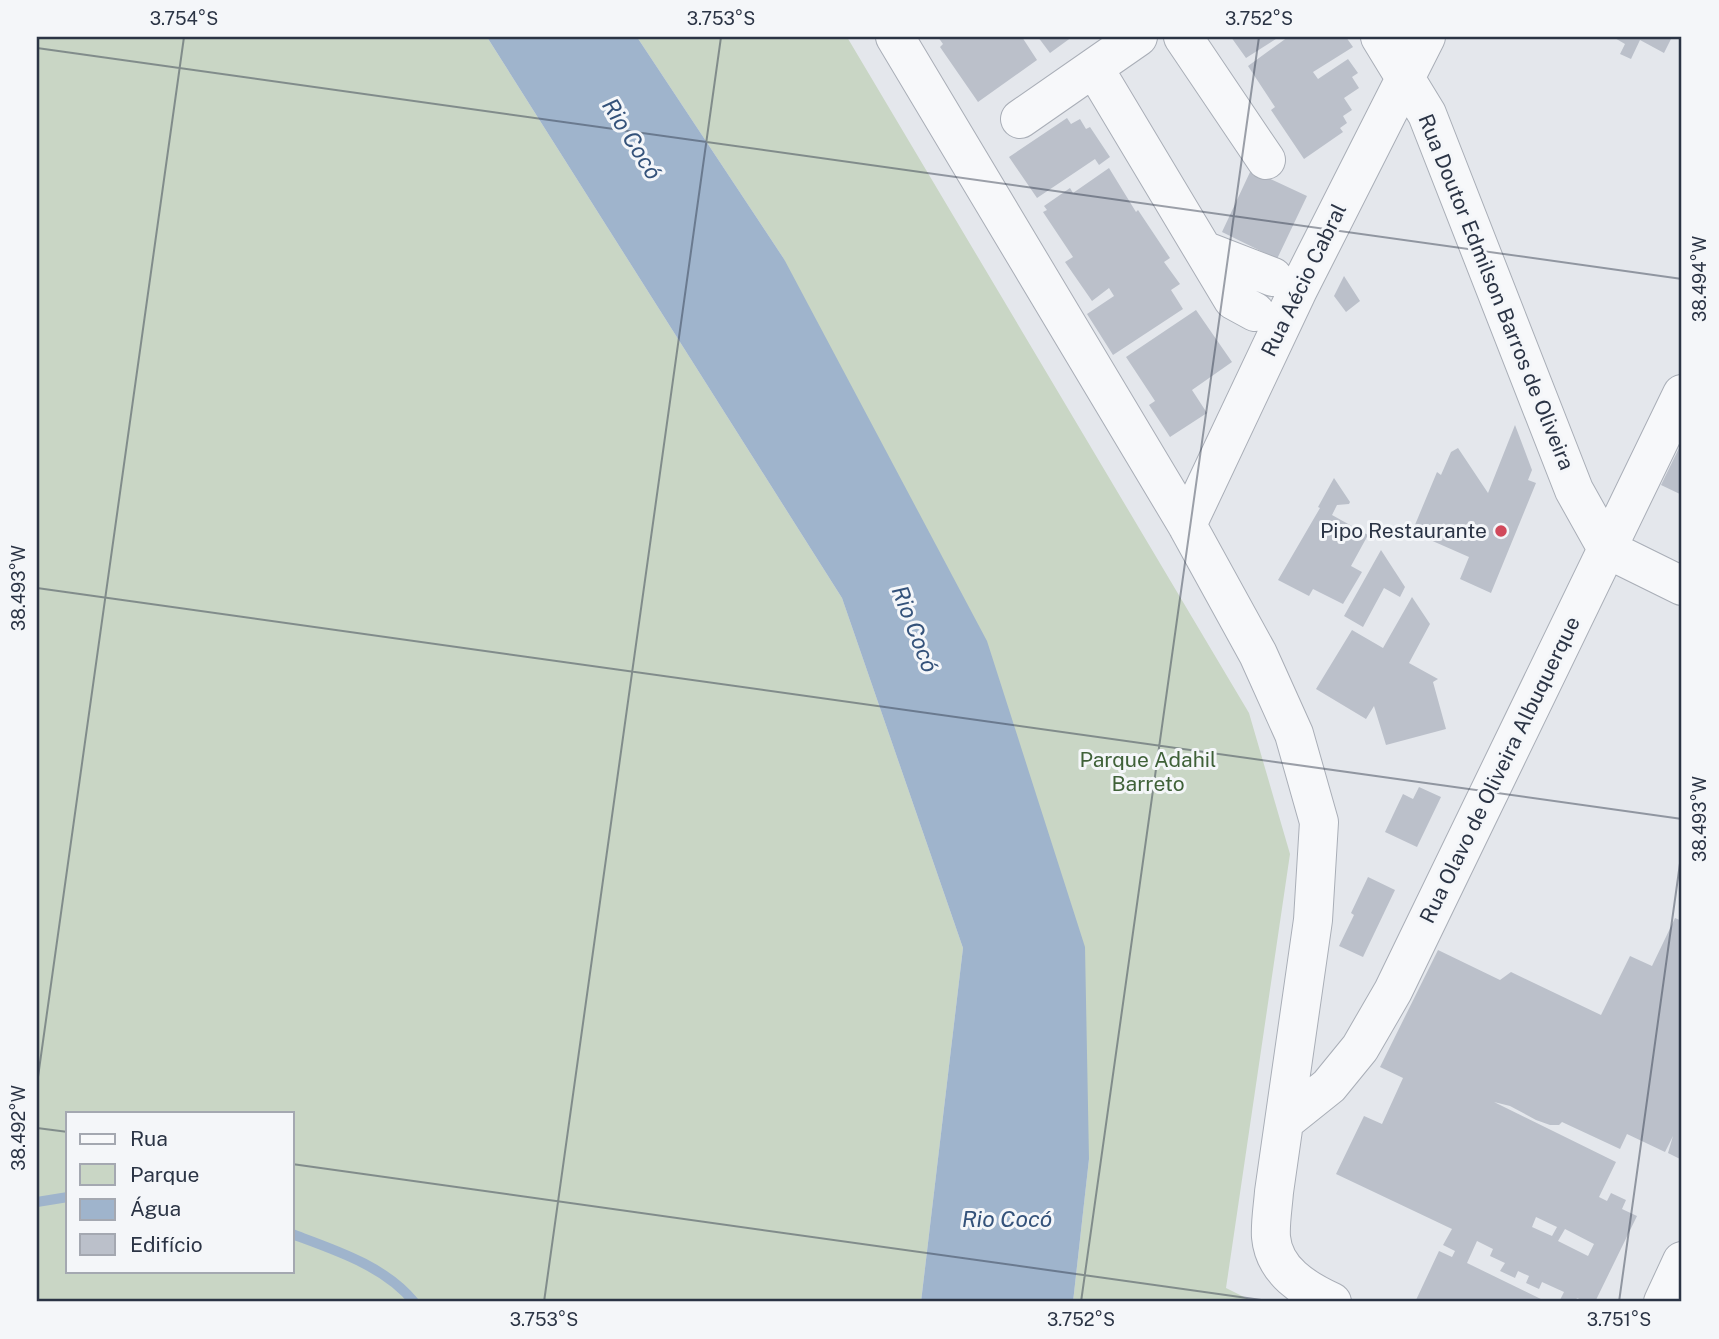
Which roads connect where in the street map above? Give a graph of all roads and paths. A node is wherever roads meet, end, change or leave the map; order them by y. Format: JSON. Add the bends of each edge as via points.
{"nodes":[{"id":1,"x":895,"y":37,"type":"edge"},
{"id":2,"x":1138,"y":37,"type":"edge"},
{"id":3,"x":1183,"y":37,"type":"edge"},
{"id":4,"x":1380,"y":37,"type":"edge"},
{"id":5,"x":1426,"y":37,"type":"edge"},
{"id":6,"x":1094,"y":68,"type":"junction"},
{"id":7,"x":1406,"y":76,"type":"junction"},
{"id":8,"x":1020,"y":119,"type":"dead end"},
{"id":9,"x":1266,"y":160,"type":"dead end"},
{"id":10,"x":1203,"y":250,"type":"junction"},
{"id":11,"x":1283,"y":282,"type":"junction"},
{"id":12,"x":1266,"y":318,"type":"junction"},
{"id":13,"x":1682,"y":394,"type":"edge"},
{"id":14,"x":1186,"y":525,"type":"junction"},
{"id":15,"x":1607,"y":549,"type":"junction"},
{"id":16,"x":1682,"y":586,"type":"edge"},
{"id":17,"x":1284,"y":1122,"type":"junction"},
{"id":18,"x":1682,"y":1261,"type":"edge"},
{"id":19,"x":1332,"y":1302,"type":"edge"},
{"id":20,"x":1663,"y":1302,"type":"edge"}],
"edges":[{"from":1,"to":14,"type":"street"},
{"from":2,"to":6,"type":"street"},
{"from":3,"to":9,"type":"street"},
{"from":4,"to":7,"type":"street","name":"Rua Doutor Edmilson Barros de Oliveira"},
{"from":5,"to":7,"type":"street","name":"Rua Aécio Cabral"},
{"from":6,"to":8,"type":"street"},
{"from":6,"to":10,"type":"street"},
{"from":7,"to":11,"type":"street","name":"Rua Aécio Cabral"},
{"from":7,"to":15,"type":"street","name":"Rua Doutor Edmilson Barros de Oliveira","via":[[1427,114],[1574,490]]},
{"from":10,"to":11,"type":"street"},
{"from":10,"to":12,"type":"street","via":[[1233,300]]},
{"from":11,"to":12,"type":"street","name":"Rua Aécio Cabral"},
{"from":12,"to":14,"type":"street","name":"Rua Aécio Cabral"},
{"from":13,"to":15,"type":"street","name":"Rua Olavo de Oliveira Albuquerque"},
{"from":14,"to":17,"type":"street","via":[[1258,654],[1294,733],[1319,822],[1313,920]]},
{"from":15,"to":16,"type":"street"},
{"from":15,"to":17,"type":"street","name":"Rua Olavo de Oliveira Albuquerque","via":[[1393,991],[1345,1067]]},
{"from":17,"to":19,"type":"street","via":[[1271,1237],[1286,1274]]},
{"from":18,"to":20,"type":"street"}]}
